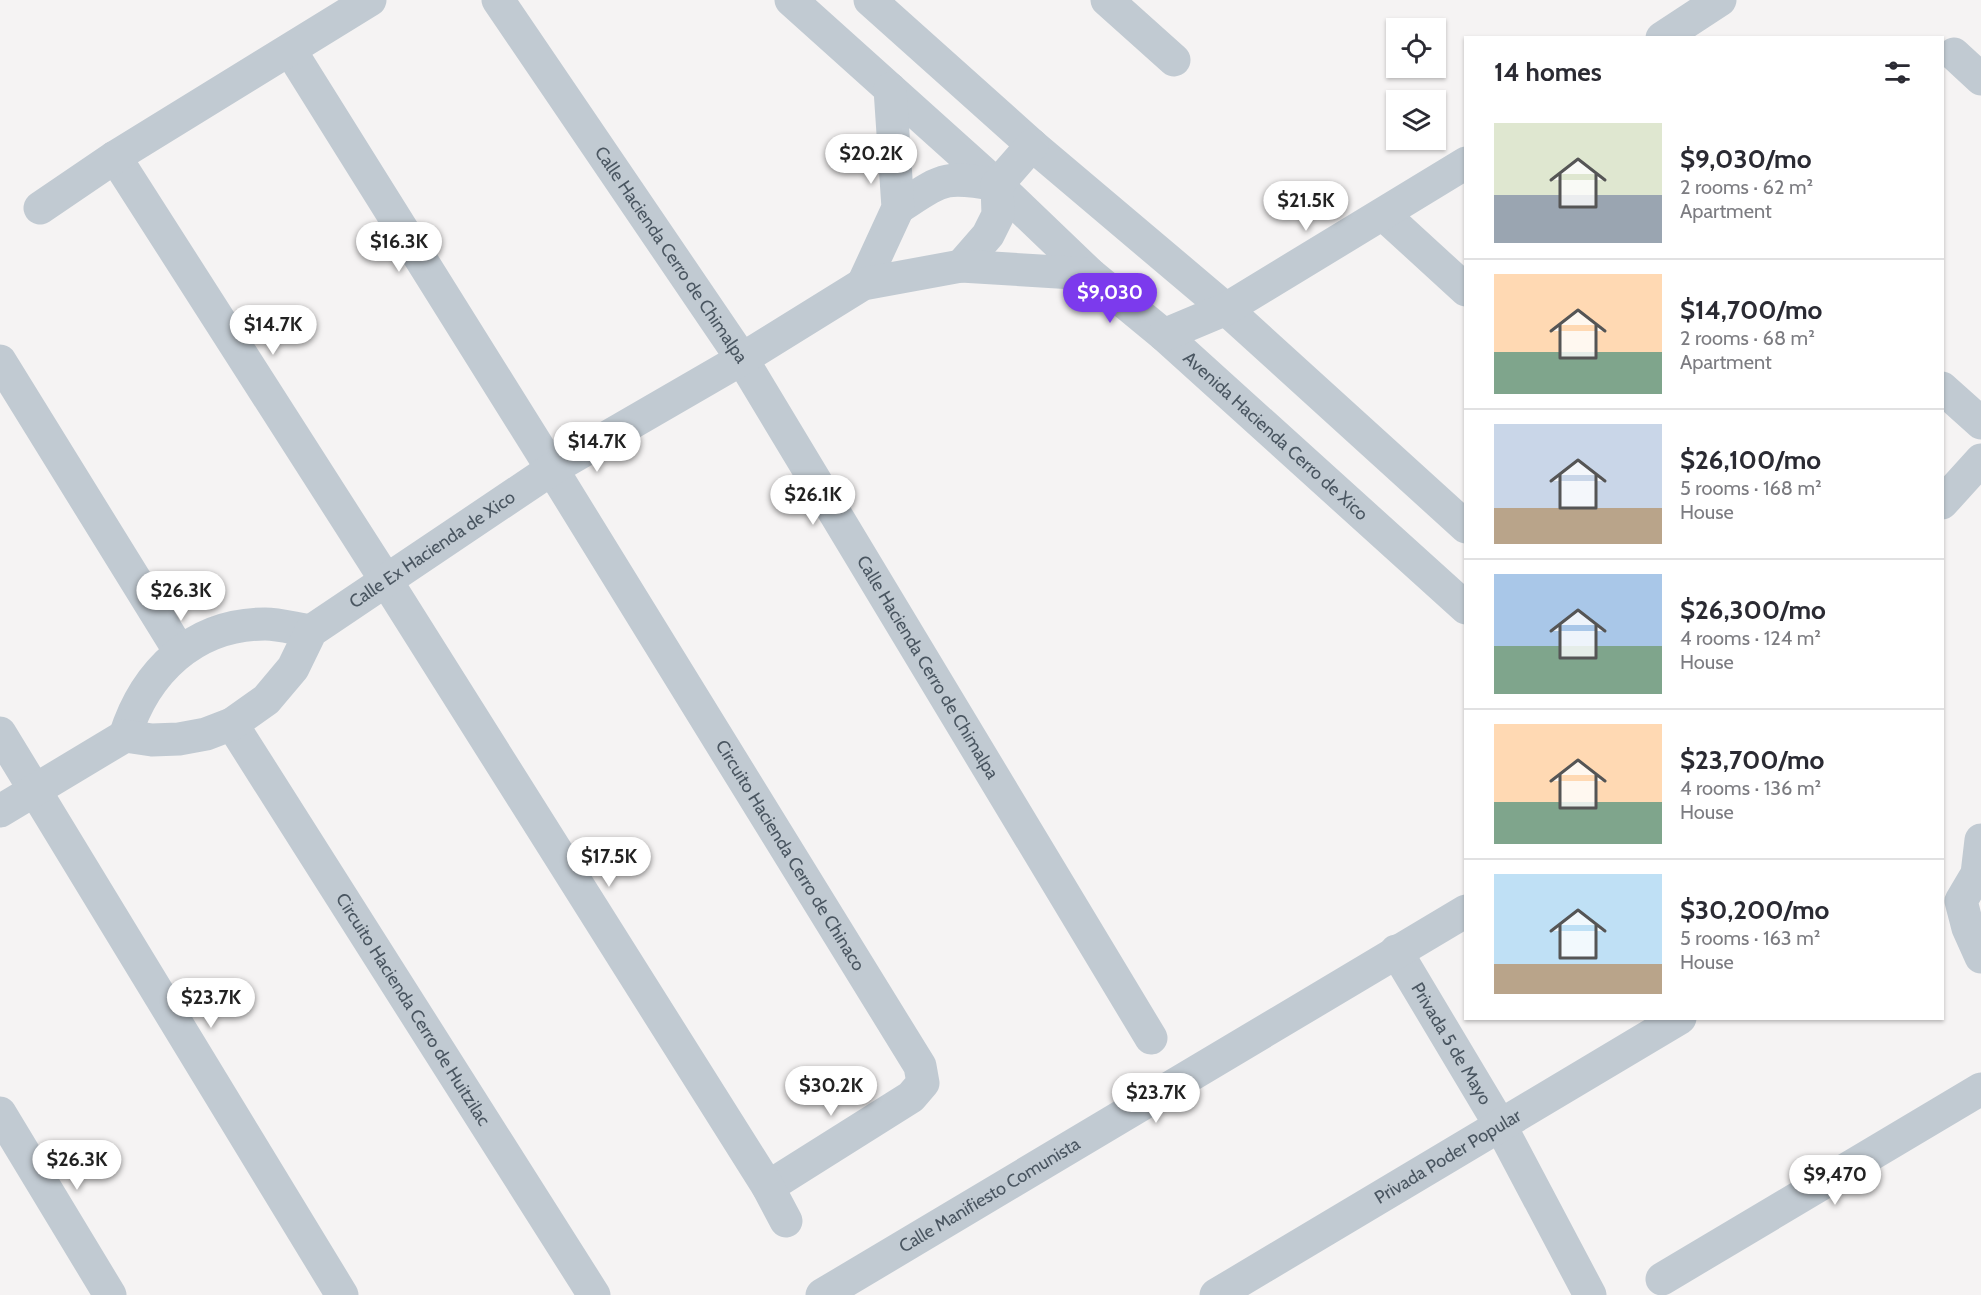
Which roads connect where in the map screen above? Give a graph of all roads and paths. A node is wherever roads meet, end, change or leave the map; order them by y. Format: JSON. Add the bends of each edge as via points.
{"nodes":[{"id":1,"x":370,"y":0,"type":"edge"},
{"id":2,"x":498,"y":0,"type":"edge"},
{"id":3,"x":791,"y":0,"type":"edge"},
{"id":4,"x":870,"y":0,"type":"edge"},
{"id":5,"x":1720,"y":0,"type":"edge"},
{"id":6,"x":1121,"y":4,"type":"edge"},
{"id":7,"x":1665,"y":36,"type":"edge"},
{"id":8,"x":290,"y":50,"type":"junction"},
{"id":9,"x":1954,"y":54,"type":"dead end"},
{"id":10,"x":1174,"y":60,"type":"dead end"},
{"id":11,"x":1981,"y":79,"type":"edge"},
{"id":12,"x":890,"y":88,"type":"junction"},
{"id":13,"x":1032,"y":145,"type":"junction"},
{"id":14,"x":115,"y":157,"type":"junction"},
{"id":15,"x":1464,"y":164,"type":"edge"},
{"id":16,"x":998,"y":185,"type":"junction"},
{"id":17,"x":40,"y":208,"type":"dead end"},
{"id":18,"x":898,"y":208,"type":"junction"},
{"id":19,"x":1384,"y":215,"type":"junction"},
{"id":20,"x":961,"y":266,"type":"junction"},
{"id":21,"x":1090,"y":274,"type":"junction"},
{"id":22,"x":863,"y":284,"type":"junction"},
{"id":23,"x":1464,"y":288,"type":"edge"},
{"id":24,"x":1226,"y":309,"type":"junction"},
{"id":25,"x":1164,"y":335,"type":"junction"},
{"id":26,"x":742,"y":359,"type":"junction"},
{"id":27,"x":0,"y":361,"type":"edge"},
{"id":28,"x":1944,"y":390,"type":"edge"},
{"id":29,"x":1981,"y":423,"type":"edge"},
{"id":30,"x":1981,"y":460,"type":"edge"},
{"id":31,"x":552,"y":469,"type":"junction"},
{"id":32,"x":1944,"y":501,"type":"edge"},
{"id":33,"x":1464,"y":525,"type":"edge"},
{"id":34,"x":387,"y":582,"type":"junction"},
{"id":35,"x":1464,"y":606,"type":"edge"},
{"id":36,"x":311,"y":631,"type":"junction"},
{"id":37,"x":180,"y":652,"type":"junction"},
{"id":38,"x":231,"y":724,"type":"junction"},
{"id":39,"x":0,"y":733,"type":"edge"},
{"id":40,"x":125,"y":736,"type":"junction"},
{"id":41,"x":36,"y":789,"type":"junction"},
{"id":42,"x":0,"y":811,"type":"edge"},
{"id":43,"x":1981,"y":840,"type":"edge"},
{"id":44,"x":1979,"y":873,"type":"edge"},
{"id":45,"x":1464,"y":912,"type":"edge"},
{"id":46,"x":1396,"y":951,"type":"junction"},
{"id":47,"x":1981,"y":957,"type":"edge"},
{"id":48,"x":1677,"y":1020,"type":"edge"},
{"id":49,"x":1151,"y":1038,"type":"dead end"},
{"id":50,"x":1981,"y":1089,"type":"edge"},
{"id":51,"x":0,"y":1113,"type":"edge"},
{"id":52,"x":1500,"y":1125,"type":"junction"},
{"id":53,"x":768,"y":1187,"type":"junction"},
{"id":54,"x":786,"y":1221,"type":"dead end"},
{"id":55,"x":1662,"y":1279,"type":"dead end"},
{"id":56,"x":110,"y":1295,"type":"edge"},
{"id":57,"x":342,"y":1295,"type":"edge"},
{"id":58,"x":594,"y":1295,"type":"edge"},
{"id":59,"x":822,"y":1295,"type":"edge"},
{"id":60,"x":1216,"y":1295,"type":"edge"},
{"id":61,"x":1590,"y":1295,"type":"edge"}],
"edges":[{"from":1,"to":8,"type":"street"},
{"from":2,"to":26,"type":"street","name":"Calle Hacienda Cerro de Chimalpa"},
{"from":3,"to":12,"type":"street","name":"Avenida Hacienda Cerro de Xico"},
{"from":4,"to":13,"type":"street"},
{"from":5,"to":7,"type":"street"},
{"from":6,"to":10,"type":"street"},
{"from":8,"to":14,"type":"street"},
{"from":8,"to":31,"type":"street"},
{"from":9,"to":11,"type":"street"},
{"from":12,"to":16,"type":"street","name":"Avenida Hacienda Cerro de Xico"},
{"from":12,"to":18,"type":"street"},
{"from":13,"to":16,"type":"street"},
{"from":13,"to":24,"type":"street"},
{"from":14,"to":17,"type":"street"},
{"from":14,"to":34,"type":"street"},
{"from":15,"to":19,"type":"street"},
{"from":16,"to":18,"type":"street","via":[[963,178],[939,181]]},
{"from":16,"to":20,"type":"street","via":[[998,215],[988,235]]},
{"from":16,"to":21,"type":"street","name":"Avenida Hacienda Cerro de Xico"},
{"from":18,"to":22,"type":"street"},
{"from":19,"to":23,"type":"street"},
{"from":19,"to":24,"type":"street"},
{"from":20,"to":21,"type":"street","name":"Calle Ex Hacienda de Xico"},
{"from":20,"to":22,"type":"street","name":"Calle Ex Hacienda de Xico"},
{"from":21,"to":25,"type":"street","name":"Avenida Hacienda Cerro de Xico"},
{"from":22,"to":26,"type":"street","name":"Calle Ex Hacienda de Xico"},
{"from":24,"to":25,"type":"street"},
{"from":24,"to":33,"type":"street"},
{"from":25,"to":35,"type":"street","name":"Avenida Hacienda Cerro de Xico"},
{"from":26,"to":31,"type":"street","name":"Calle Ex Hacienda de Xico"},
{"from":26,"to":49,"type":"street","name":"Calle Hacienda Cerro de Chimalpa"},
{"from":27,"to":37,"type":"street"},
{"from":28,"to":29,"type":"street"},
{"from":30,"to":32,"type":"street"},
{"from":31,"to":34,"type":"street","name":"Calle Ex Hacienda de Xico"},
{"from":31,"to":53,"type":"street","name":"Circuito Hacienda Cerro de Chinaco","via":[[920,1066],[924,1083],[911,1097]]},
{"from":34,"to":36,"type":"street","name":"Calle Ex Hacienda de Xico"},
{"from":34,"to":53,"type":"street"},
{"from":36,"to":37,"type":"street","via":[[265,624],[231,629]]},
{"from":36,"to":38,"type":"street","via":[[293,668],[266,700]]},
{"from":37,"to":40,"type":"street","via":[[144,689]]},
{"from":38,"to":40,"type":"street","via":[[179,739]]},
{"from":38,"to":58,"type":"street","name":"Circuito Hacienda Cerro de Huitzilac"},
{"from":39,"to":41,"type":"street"},
{"from":40,"to":41,"type":"street"},
{"from":41,"to":42,"type":"street"},
{"from":41,"to":57,"type":"street"},
{"from":43,"to":44,"type":"street"},
{"from":44,"to":47,"type":"street","via":[[1960,901]]},
{"from":45,"to":46,"type":"street","name":"Calle Manifiesto Comunista"},
{"from":46,"to":52,"type":"street","name":"Privada 5 de Mayo"},
{"from":46,"to":59,"type":"street","name":"Calle Manifiesto Comunista"},
{"from":48,"to":52,"type":"street","name":"Privada Poder Popular"},
{"from":50,"to":55,"type":"street"},
{"from":51,"to":56,"type":"street"},
{"from":52,"to":60,"type":"street","name":"Privada Poder Popular"},
{"from":52,"to":61,"type":"street","name":"Privada 5 de Mayo"},
{"from":53,"to":54,"type":"street"}]}
